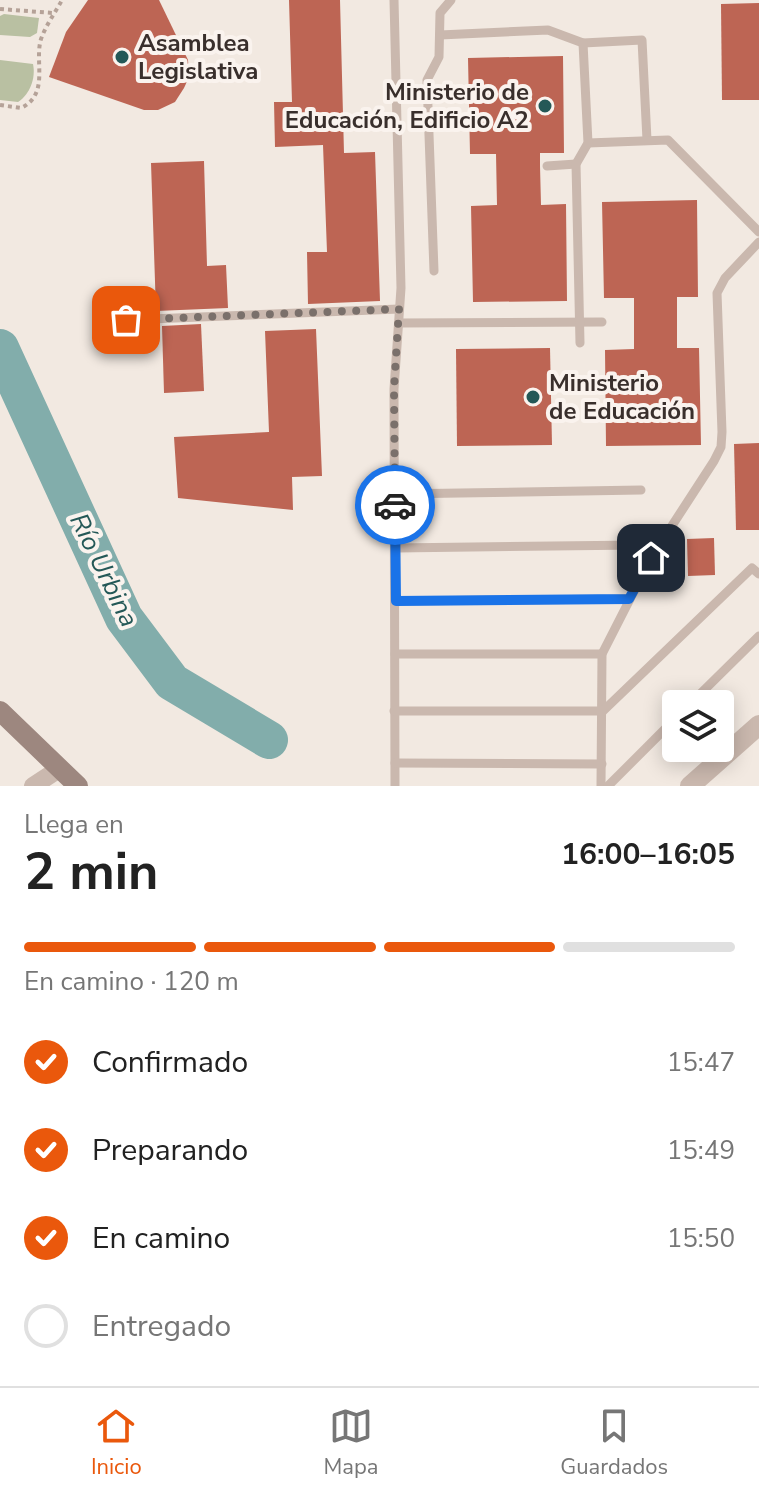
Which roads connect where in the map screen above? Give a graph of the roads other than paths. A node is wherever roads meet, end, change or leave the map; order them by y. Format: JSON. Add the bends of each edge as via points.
{"nodes":[{"id":1,"x":394,"y":0,"type":"edge"},
{"id":2,"x":451,"y":0,"type":"edge"},
{"id":3,"x":440,"y":35,"type":"junction"},
{"id":4,"x":583,"y":43,"type":"junction"},
{"id":5,"x":647,"y":140,"type":"junction"},
{"id":6,"x":588,"y":143,"type":"junction"},
{"id":7,"x":576,"y":164,"type":"junction"},
{"id":8,"x":547,"y":166,"type":"dead end"},
{"id":9,"x":759,"y":232,"type":"edge"},
{"id":10,"x":759,"y":242,"type":"edge"},
{"id":11,"x":434,"y":271,"type":"dead end"},
{"id":12,"x":399,"y":309,"type":"junction"},
{"id":13,"x":126,"y":320,"type":"dead end"},
{"id":14,"x":580,"y":322,"type":"junction"},
{"id":15,"x":602,"y":322,"type":"dead end"},
{"id":16,"x":399,"y":323,"type":"junction"},
{"id":17,"x":580,"y":343,"type":"dead end"},
{"id":18,"x":641,"y":490,"type":"dead end"},
{"id":19,"x":395,"y":494,"type":"junction"},
{"id":20,"x":396,"y":548,"type":"junction"},
{"id":21,"x":651,"y":558,"type":"junction"},
{"id":22,"x":759,"y":574,"type":"edge"},
{"id":23,"x":629,"y":599,"type":"junction"},
{"id":24,"x":396,"y":601,"type":"junction"},
{"id":25,"x":759,"y":636,"type":"edge"},
{"id":26,"x":395,"y":654,"type":"junction"},
{"id":27,"x":602,"y":654,"type":"junction"},
{"id":28,"x":704,"y":690,"type":"edge"},
{"id":29,"x":0,"y":711,"type":"edge"},
{"id":30,"x":394,"y":711,"type":"junction"},
{"id":31,"x":603,"y":711,"type":"junction"},
{"id":32,"x":759,"y":725,"type":"edge"},
{"id":33,"x":662,"y":732,"type":"edge"},
{"id":34,"x":395,"y":763,"type":"junction"},
{"id":35,"x":602,"y":764,"type":"junction"},
{"id":36,"x":59,"y":769,"type":"junction"},
{"id":37,"x":696,"y":783,"type":"edge"},
{"id":38,"x":33,"y":786,"type":"edge"},
{"id":39,"x":78,"y":786,"type":"edge"},
{"id":40,"x":395,"y":786,"type":"edge"},
{"id":41,"x":601,"y":786,"type":"edge"},
{"id":42,"x":608,"y":786,"type":"edge"}],
"edges":[{"from":1,"to":12,"type":"lane"},
{"from":2,"to":3,"type":"lane","via":[[441,10]]},
{"from":3,"to":4,"type":"lane","via":[[548,30]]},
{"from":3,"to":11,"type":"lane","via":[[439,57],[427,78]]},
{"from":4,"to":5,"type":"lane","via":[[642,40]]},
{"from":4,"to":6,"type":"lane"},
{"from":5,"to":6,"type":"lane"},
{"from":5,"to":9,"type":"lane","via":[[668,140]]},
{"from":6,"to":7,"type":"lane"},
{"from":7,"to":8,"type":"lane"},
{"from":7,"to":14,"type":"lane"},
{"from":10,"to":21,"type":"lane","via":[[717,293],[721,447]]},
{"from":12,"to":13,"type":"lane"},
{"from":12,"to":16,"type":"lane"},
{"from":14,"to":15,"type":"lane"},
{"from":14,"to":16,"type":"lane"},
{"from":14,"to":17,"type":"lane"},
{"from":16,"to":19,"type":"lane"},
{"from":18,"to":19,"type":"lane"},
{"from":19,"to":20,"type":"lane"},
{"from":20,"to":21,"type":"lane","via":[[640,545]]},
{"from":20,"to":24,"type":"lane"},
{"from":21,"to":23,"type":"lane"},
{"from":22,"to":31,"type":"lane","via":[[752,568]]},
{"from":23,"to":24,"type":"lane"},
{"from":23,"to":27,"type":"lane"},
{"from":24,"to":26,"type":"lane"},
{"from":25,"to":28,"type":"lane"},
{"from":26,"to":27,"type":"lane"},
{"from":26,"to":30,"type":"lane"},
{"from":27,"to":31,"type":"lane"},
{"from":29,"to":36,"type":"main road"},
{"from":30,"to":31,"type":"lane"},
{"from":30,"to":34,"type":"lane"},
{"from":31,"to":35,"type":"lane"},
{"from":32,"to":37,"type":"street"},
{"from":33,"to":42,"type":"lane"},
{"from":34,"to":35,"type":"lane"},
{"from":34,"to":40,"type":"lane"},
{"from":35,"to":41,"type":"lane"},
{"from":36,"to":38,"type":"street"},
{"from":36,"to":39,"type":"main road"}]}
